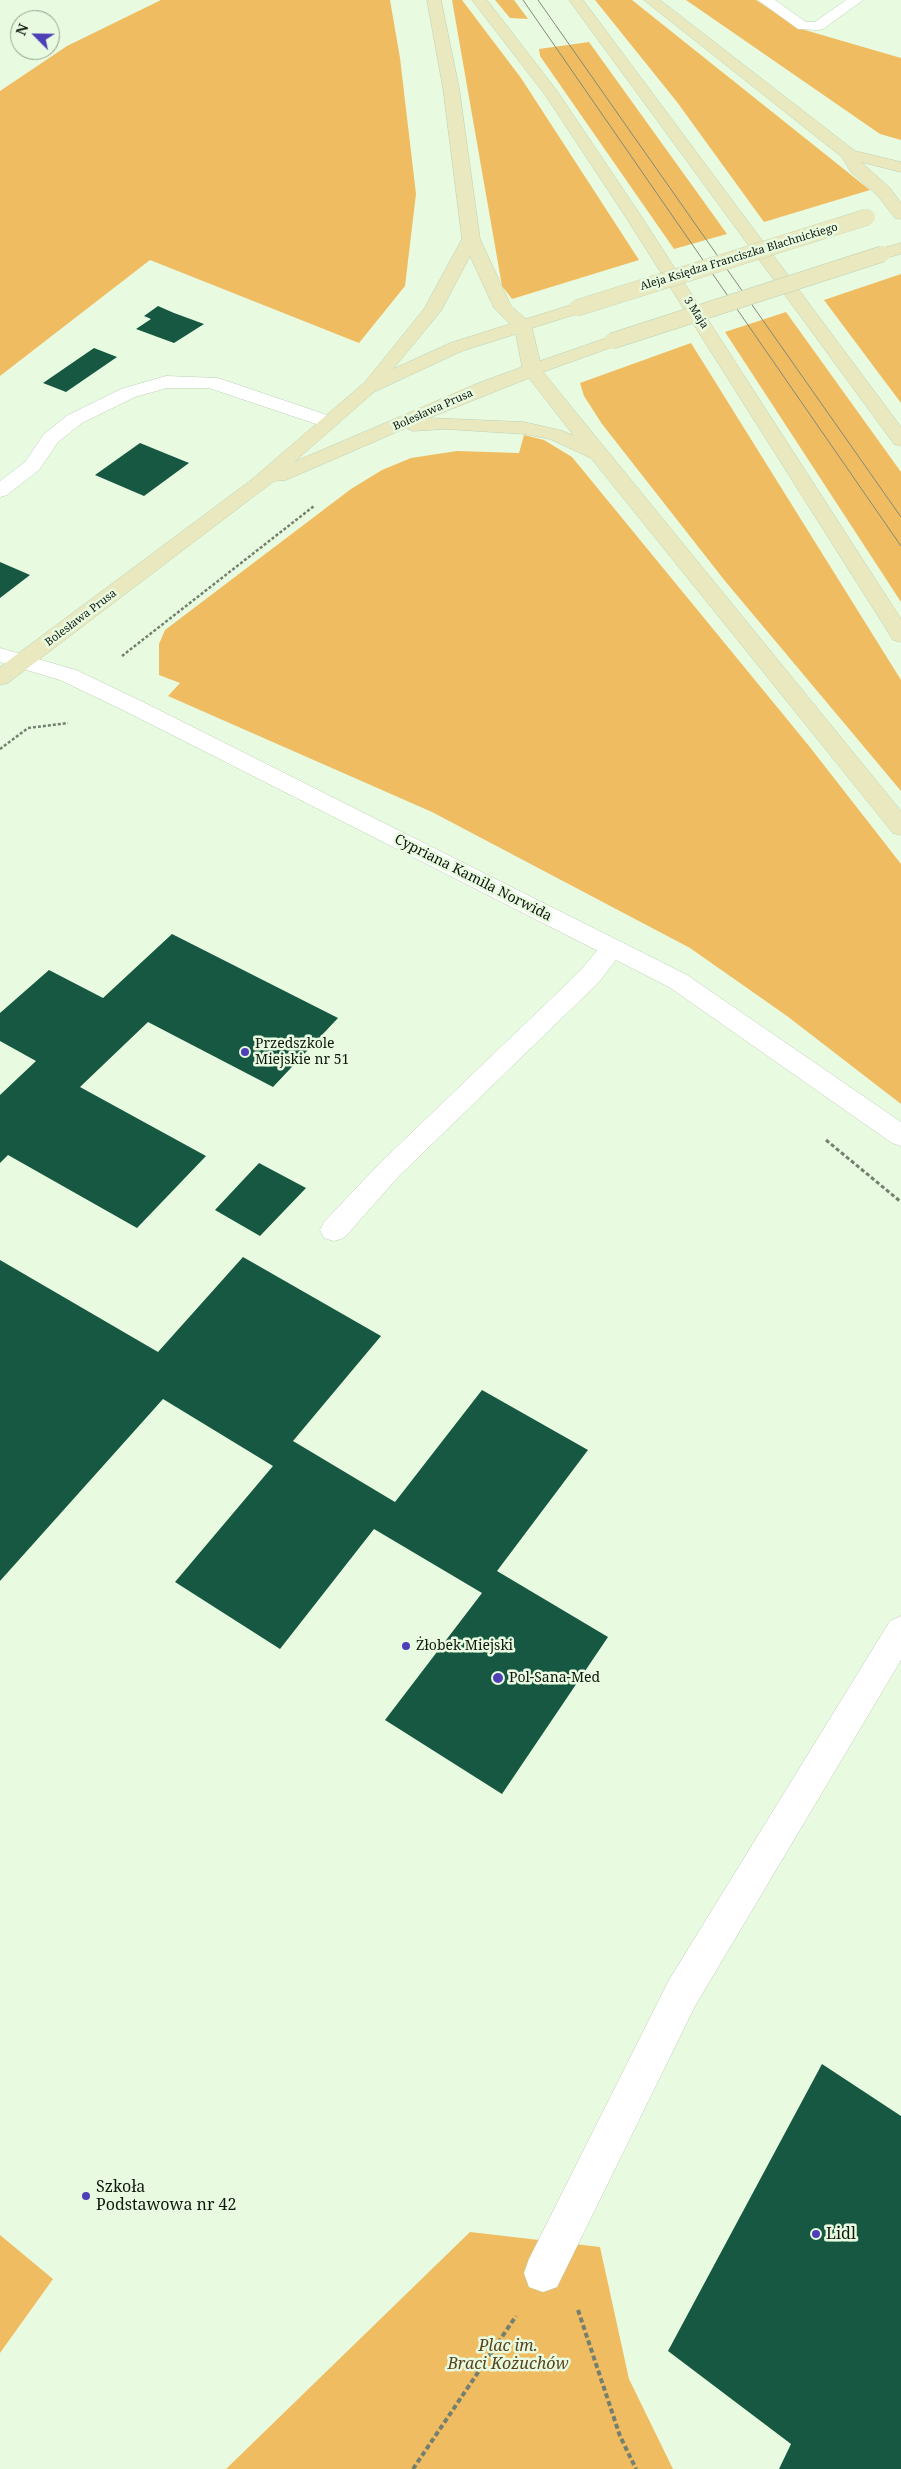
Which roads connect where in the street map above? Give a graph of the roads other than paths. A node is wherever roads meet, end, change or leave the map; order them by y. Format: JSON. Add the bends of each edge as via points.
{"nodes":[{"id":1,"x":434,"y":0,"type":"edge"},
{"id":2,"x":479,"y":0,"type":"edge"},
{"id":3,"x":576,"y":0,"type":"edge"},
{"id":4,"x":651,"y":0,"type":"edge"},
{"id":5,"x":765,"y":0,"type":"edge"},
{"id":6,"x":856,"y":0,"type":"edge"},
{"id":7,"x":849,"y":154,"type":"junction"},
{"id":8,"x":901,"y":167,"type":"edge"},
{"id":9,"x":900,"y":210,"type":"edge"},
{"id":10,"x":471,"y":239,"type":"junction"},
{"id":11,"x":901,"y":248,"type":"edge"},
{"id":12,"x":523,"y":326,"type":"junction"},
{"id":13,"x":532,"y":369,"type":"junction"},
{"id":14,"x":367,"y":388,"type":"junction"},
{"id":15,"x":328,"y":422,"type":"junction"},
{"id":16,"x":397,"y":426,"type":"junction"},
{"id":17,"x":901,"y":440,"type":"edge"},
{"id":18,"x":601,"y":455,"type":"junction"},
{"id":19,"x":257,"y":485,"type":"junction"},
{"id":20,"x":0,"y":491,"type":"edge"},
{"id":21,"x":901,"y":635,"type":"edge"},
{"id":22,"x":11,"y":658,"type":"edge"},
{"id":23,"x":0,"y":678,"type":"edge"},
{"id":24,"x":901,"y":827,"type":"edge"},
{"id":25,"x":613,"y":948,"type":"junction"},
{"id":26,"x":901,"y":1136,"type":"edge"},
{"id":27,"x":334,"y":1230,"type":"dead end"},
{"id":28,"x":901,"y":1631,"type":"edge"},
{"id":29,"x":544,"y":2272,"type":"road end"}],
"edges":[{"from":1,"to":10,"type":"main road","via":[[451,88]]},
{"from":2,"to":21,"type":"main road","name":"3 Maja","via":[[552,94],[635,218]]},
{"from":3,"to":17,"type":"main road"},
{"from":4,"to":7,"type":"main road"},
{"from":5,"to":6,"type":"street","via":[[803,26],[818,26]]},
{"from":7,"to":8,"type":"main road"},
{"from":7,"to":9,"type":"main road","via":[[857,170]]},
{"from":9,"to":12,"type":"main road","name":"Aleja Księdza Franciszka Blachnickiego","bridge":true,"via":[[867,217]]},
{"from":10,"to":12,"type":"main road","via":[[503,308]]},
{"from":10,"to":14,"type":"main road","via":[[432,311]]},
{"from":11,"to":13,"type":"main road","name":"Bolesława Prusa","bridge":true},
{"from":12,"to":13,"type":"main road"},
{"from":12,"to":14,"type":"main road","name":"Bolesława Prusa","via":[[456,347]]},
{"from":13,"to":16,"type":"main road","name":"Bolesława Prusa"},
{"from":13,"to":18,"type":"main road"},
{"from":14,"to":15,"type":"main road","name":"Bolesława Prusa"},
{"from":15,"to":19,"type":"main road","name":"Bolesława Prusa"},
{"from":15,"to":20,"type":"street","via":[[211,382],[166,382],[128,393],[75,419],[51,438],[32,466]]},
{"from":16,"to":18,"type":"main road","via":[[445,423],[524,428],[556,435]]},
{"from":16,"to":19,"type":"main road","name":"Bolesława Prusa"},
{"from":18,"to":24,"type":"main road"},
{"from":19,"to":22,"type":"main road","name":"Bolesława Prusa"},
{"from":22,"to":23,"type":"main road","name":"Bolesława Prusa"},
{"from":22,"to":25,"type":"street","name":"Cypriana Kamila Norwida","via":[[68,676],[135,708]]},
{"from":25,"to":26,"type":"street","name":"Cypriana Kamila Norwida","via":[[678,981]]},
{"from":25,"to":27,"type":"street","via":[[590,976],[389,1170]]},
{"from":28,"to":29,"type":"street","via":[[682,1993]]}]}
